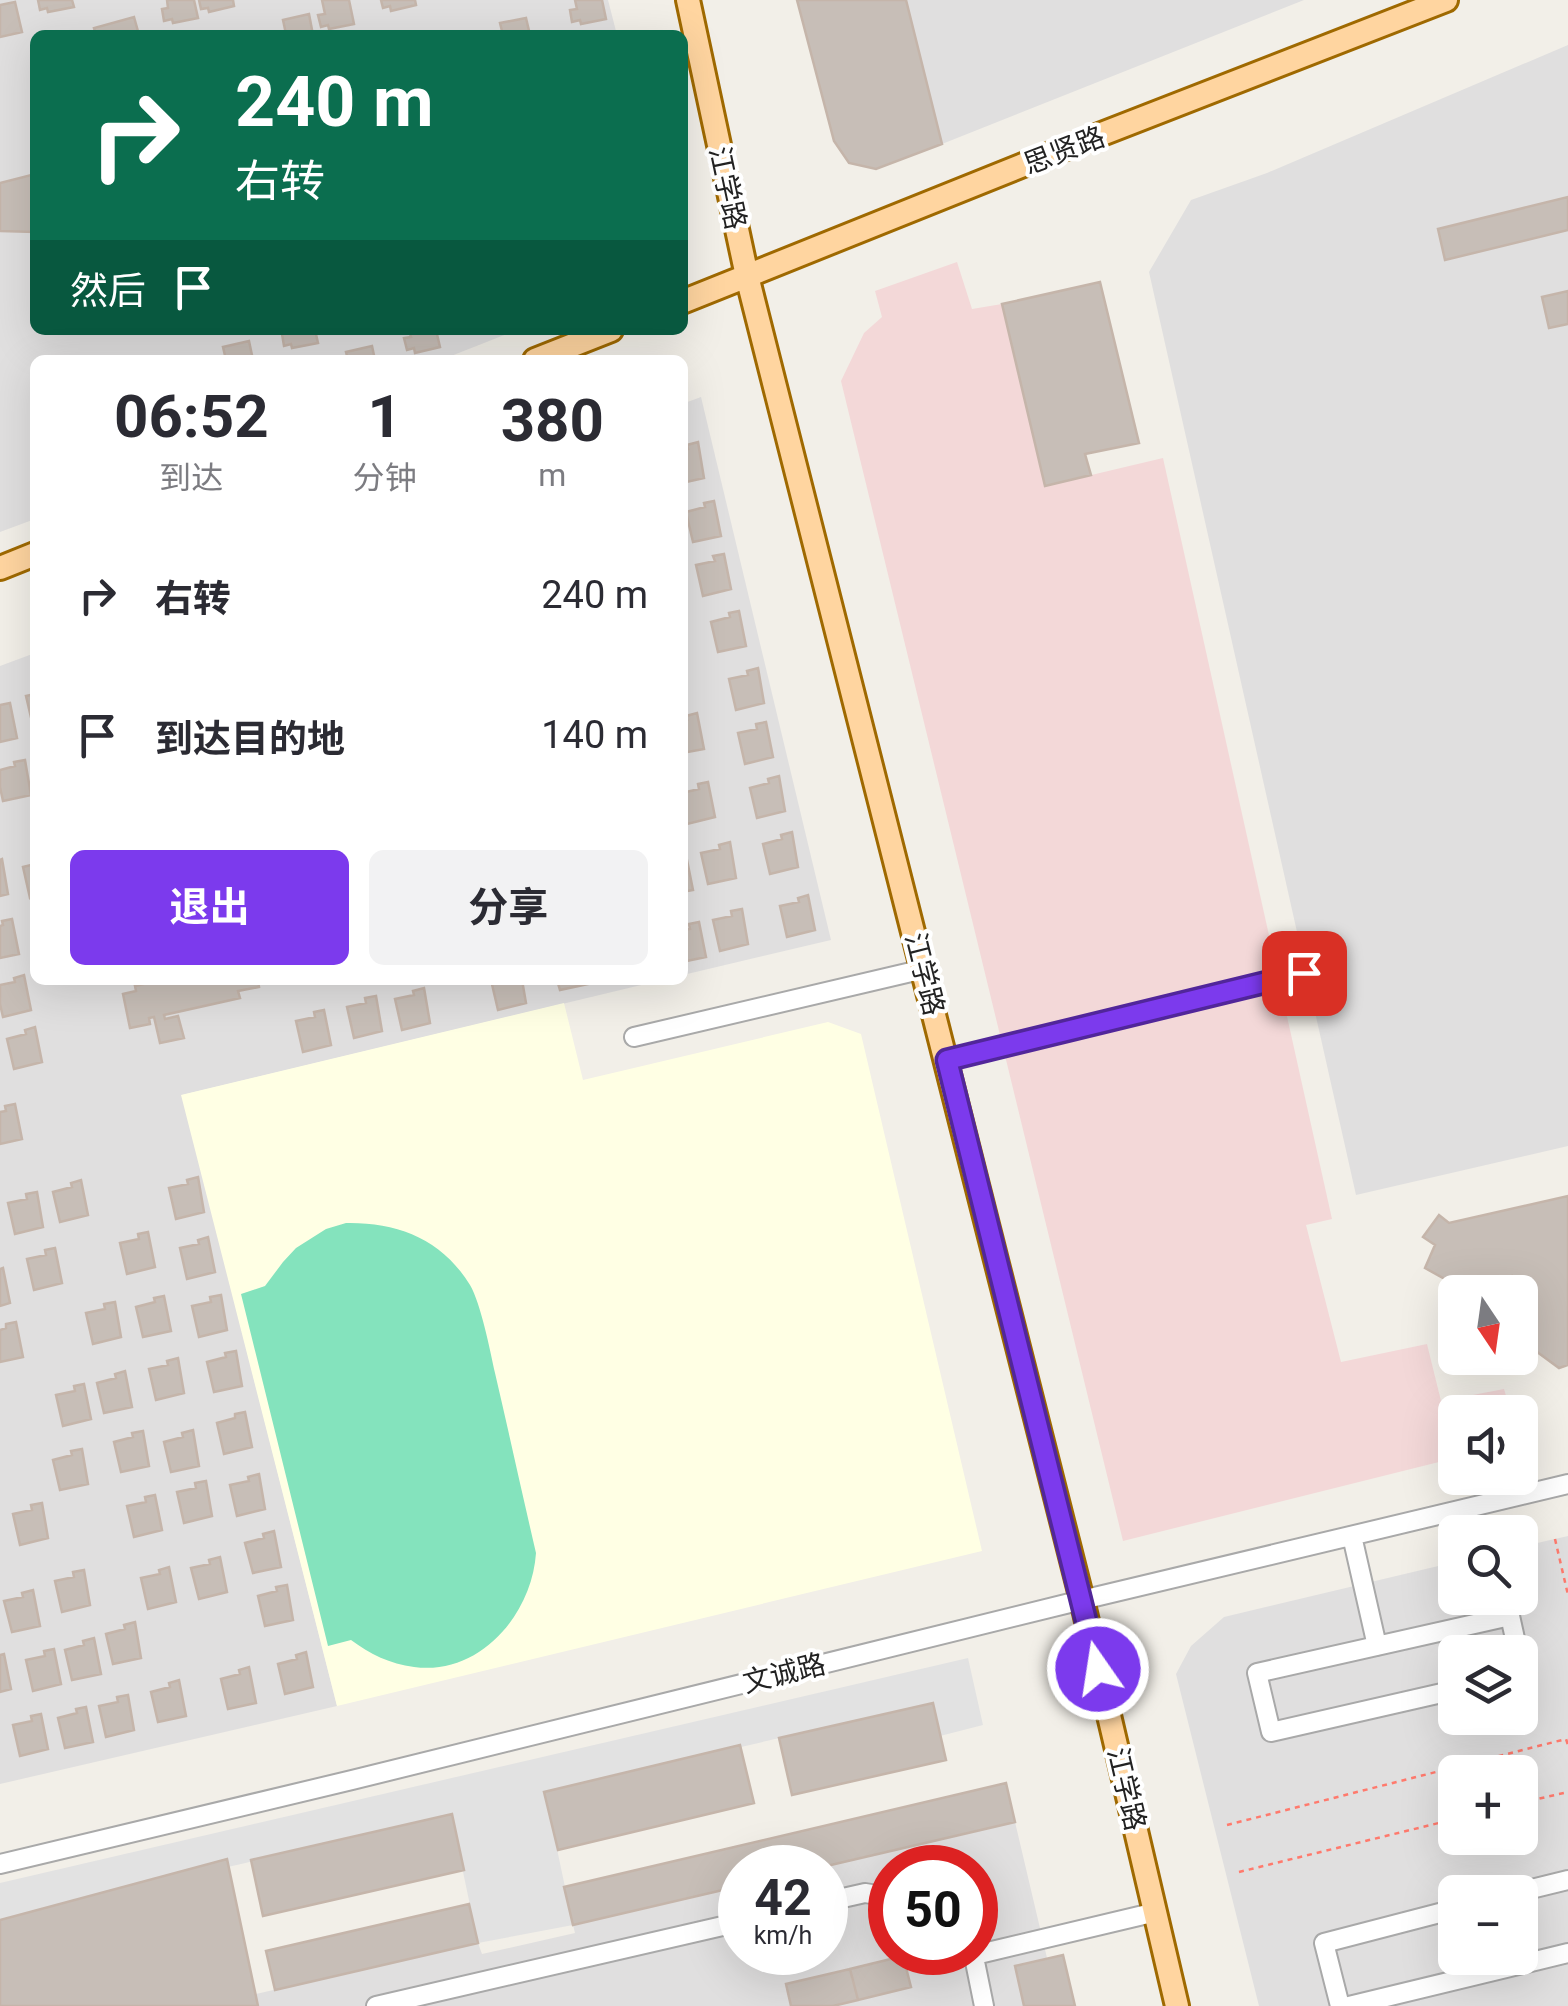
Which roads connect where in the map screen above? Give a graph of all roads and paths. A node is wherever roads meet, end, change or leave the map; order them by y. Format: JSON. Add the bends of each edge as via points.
{"nodes":[{"id":1,"x":688,"y":0,"type":"edge"},
{"id":2,"x":1446,"y":0,"type":"edge"},
{"id":3,"x":747,"y":276,"type":"junction"},
{"id":4,"x":688,"y":300,"type":"edge"},
{"id":5,"x":599,"y":335,"type":"edge"},
{"id":6,"x":549,"y":355,"type":"edge"},
{"id":7,"x":30,"y":556,"type":"edge"},
{"id":8,"x":0,"y":568,"type":"edge"},
{"id":9,"x":924,"y":968,"type":"junction"},
{"id":10,"x":1304,"y":973,"type":"dead end"},
{"id":11,"x":634,"y":1037,"type":"dead end"},
{"id":12,"x":947,"y":1060,"type":"junction"},
{"id":13,"x":1568,"y":1484,"type":"edge"},
{"id":14,"x":1352,"y":1536,"type":"junction"},
{"id":15,"x":1556,"y":1539,"type":"dead end"},
{"id":16,"x":1568,"y":1595,"type":"edge"},
{"id":17,"x":1082,"y":1600,"type":"junction"},
{"id":18,"x":1514,"y":1635,"type":"edge"},
{"id":19,"x":1377,"y":1646,"type":"junction"},
{"id":20,"x":1438,"y":1694,"type":"edge"},
{"id":21,"x":1568,"y":1745,"type":"edge"},
{"id":22,"x":1568,"y":1792,"type":"edge"},
{"id":23,"x":1538,"y":1800,"type":"edge"},
{"id":24,"x":1438,"y":1823,"type":"edge"},
{"id":25,"x":1227,"y":1825,"type":"dead end"},
{"id":26,"x":0,"y":1864,"type":"edge"},
{"id":27,"x":1239,"y":1872,"type":"dead end"},
{"id":28,"x":1568,"y":1880,"type":"edge"},
{"id":29,"x":1538,"y":1888,"type":"edge"},
{"id":30,"x":1156,"y":1912,"type":"junction"},
{"id":31,"x":1438,"y":1913,"type":"edge"},
{"id":32,"x":718,"y":1927,"type":"edge"},
{"id":33,"x":998,"y":1948,"type":"edge"},
{"id":34,"x":1568,"y":1953,"type":"edge"},
{"id":35,"x":978,"y":1975,"type":"edge"},
{"id":36,"x":376,"y":2006,"type":"edge"},
{"id":37,"x":984,"y":2006,"type":"edge"},
{"id":38,"x":1177,"y":2006,"type":"edge"},
{"id":39,"x":1340,"y":2006,"type":"edge"},
{"id":40,"x":1349,"y":2006,"type":"edge"}],
"edges":[{"from":1,"to":3,"type":"main road","name":"江学路"},
{"from":2,"to":3,"type":"main road","name":"思贤路"},
{"from":3,"to":4,"type":"main road","name":"思贤路"},
{"from":3,"to":9,"type":"main road","name":"江学路"},
{"from":5,"to":6,"type":"main road"},
{"from":7,"to":8,"type":"main road"},
{"from":9,"to":11,"type":"street"},
{"from":9,"to":12,"type":"main road","name":"江学路"},
{"from":10,"to":12,"type":"street"},
{"from":12,"to":17,"type":"main road","name":"江学路"},
{"from":13,"to":14,"type":"street","name":"文诚路"},
{"from":14,"to":17,"type":"street","name":"文诚路"},
{"from":14,"to":19,"type":"street"},
{"from":15,"to":16,"type":"path"},
{"from":17,"to":26,"type":"street","name":"文诚路"},
{"from":17,"to":30,"type":"main road","name":"江学路"},
{"from":18,"to":19,"type":"street","via":[[1510,1616]]},
{"from":19,"to":20,"type":"street","via":[[1257,1673],[1272,1732]]},
{"from":21,"to":25,"type":"path","via":[[1566,1738]]},
{"from":22,"to":23,"type":"path"},
{"from":24,"to":27,"type":"path"},
{"from":28,"to":29,"type":"street"},
{"from":30,"to":33,"type":"street"},
{"from":30,"to":38,"type":"main road","name":"江学路"},
{"from":31,"to":39,"type":"street","via":[[1324,1942]]},
{"from":32,"to":36,"type":"street"},
{"from":34,"to":40,"type":"street"},
{"from":35,"to":37,"type":"street"}]}
